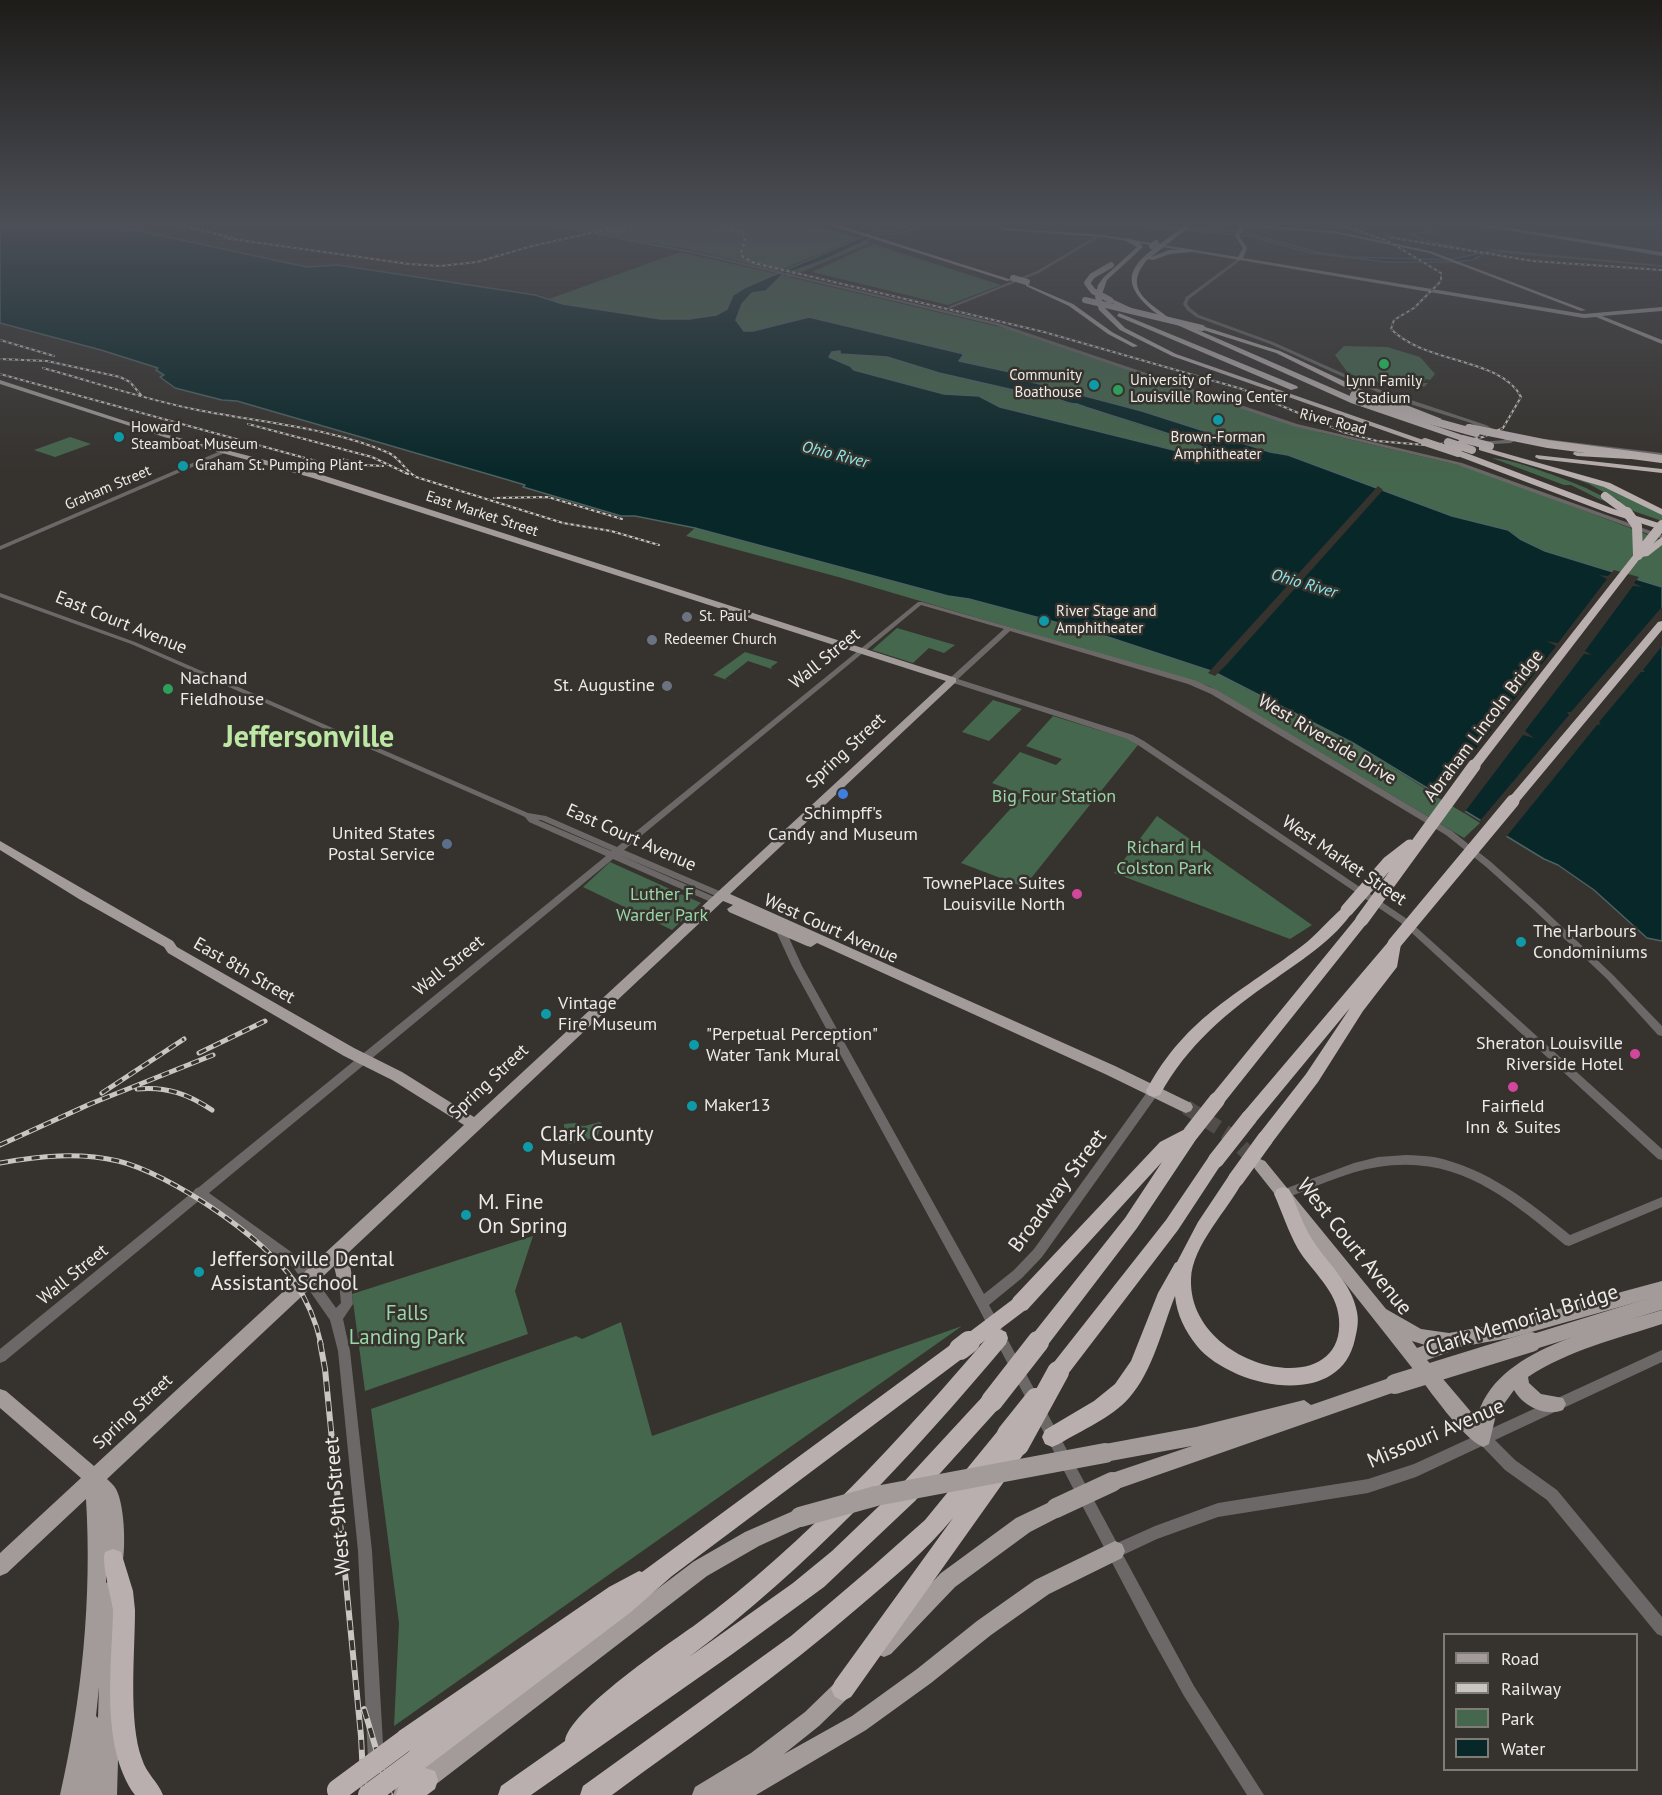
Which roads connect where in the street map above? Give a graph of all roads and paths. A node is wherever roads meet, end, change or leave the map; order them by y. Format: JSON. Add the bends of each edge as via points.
{"nodes":[{"id":1,"x":926,"y":308,"type":"edge"},
{"id":2,"x":948,"y":308,"type":"edge"},
{"id":3,"x":1076,"y":308,"type":"edge"},
{"id":4,"x":1101,"y":308,"type":"edge"},
{"id":5,"x":1101,"y":308,"type":"edge"},
{"id":6,"x":1112,"y":308,"type":"edge"},
{"id":7,"x":1127,"y":308,"type":"edge"},
{"id":8,"x":1145,"y":308,"type":"edge"},
{"id":9,"x":1153,"y":308,"type":"edge"},
{"id":10,"x":1187,"y":308,"type":"edge"},
{"id":11,"x":1533,"y":308,"type":"edge"},
{"id":12,"x":1575,"y":308,"type":"edge"},
{"id":13,"x":1661,"y":309,"type":"edge"},
{"id":14,"x":940,"y":311,"type":"junction"},
{"id":15,"x":1596,"y":316,"type":"junction"},
{"id":16,"x":1662,"y":342,"type":"edge"},
{"id":17,"x":1223,"y":350,"type":"junction"},
{"id":18,"x":1243,"y":353,"type":"junction"},
{"id":19,"x":1318,"y":371,"type":"junction"},
{"id":20,"x":0,"y":381,"type":"edge"},
{"id":21,"x":1360,"y":420,"type":"junction"},
{"id":22,"x":1453,"y":437,"type":"junction"},
{"id":23,"x":1510,"y":441,"type":"junction"},
{"id":24,"x":1474,"y":449,"type":"junction"},
{"id":25,"x":1544,"y":450,"type":"junction"},
{"id":26,"x":225,"y":451,"type":"junction"},
{"id":27,"x":1434,"y":458,"type":"junction"},
{"id":28,"x":1662,"y":458,"type":"edge"},
{"id":29,"x":1662,"y":468,"type":"edge"},
{"id":30,"x":1662,"y":512,"type":"edge"},
{"id":31,"x":1662,"y":525,"type":"edge"},
{"id":32,"x":1662,"y":539,"type":"edge"},
{"id":33,"x":0,"y":548,"type":"edge"},
{"id":34,"x":1638,"y":555,"type":"junction"},
{"id":35,"x":0,"y":595,"type":"edge"},
{"id":36,"x":920,"y":603,"type":"joint"},
{"id":37,"x":1662,"y":624,"type":"edge"},
{"id":38,"x":1008,"y":629,"type":"junction"},
{"id":39,"x":862,"y":650,"type":"junction"},
{"id":40,"x":953,"y":680,"type":"junction"},
{"id":41,"x":1423,"y":835,"type":"junction"},
{"id":42,"x":0,"y":845,"type":"edge"},
{"id":43,"x":615,"y":853,"type":"junction"},
{"id":44,"x":719,"y":898,"type":"junction"},
{"id":45,"x":780,"y":929,"type":"junction"},
{"id":46,"x":1395,"y":944,"type":"junction"},
{"id":47,"x":931,"y":991,"type":"junction"},
{"id":48,"x":1662,"y":1032,"type":"edge"},
{"id":49,"x":363,"y":1057,"type":"junction"},
{"id":50,"x":1155,"y":1091,"type":"junction"},
{"id":51,"x":1185,"y":1107,"type":"tunnel mouth"},
{"id":52,"x":474,"y":1124,"type":"junction"},
{"id":53,"x":1190,"y":1135,"type":"junction"},
{"id":54,"x":1662,"y":1156,"type":"edge"},
{"id":55,"x":1260,"y":1165,"type":"tunnel mouth"},
{"id":56,"x":199,"y":1192,"type":"junction"},
{"id":57,"x":1283,"y":1194,"type":"junction"},
{"id":58,"x":1662,"y":1203,"type":"edge"},
{"id":59,"x":1197,"y":1241,"type":"junction"},
{"id":60,"x":339,"y":1250,"type":"junction"},
{"id":61,"x":309,"y":1278,"type":"junction"},
{"id":62,"x":345,"y":1283,"type":"joint"},
{"id":63,"x":1662,"y":1288,"type":"edge"},
{"id":64,"x":1662,"y":1302,"type":"edge"},
{"id":65,"x":982,"y":1304,"type":"junction"},
{"id":66,"x":1377,"y":1311,"type":"junction"},
{"id":67,"x":1662,"y":1317,"type":"edge"},
{"id":68,"x":336,"y":1318,"type":"junction"},
{"id":69,"x":999,"y":1338,"type":"junction"},
{"id":70,"x":1449,"y":1341,"type":"junction"},
{"id":71,"x":1662,"y":1356,"type":"edge"},
{"id":72,"x":0,"y":1357,"type":"edge"},
{"id":73,"x":1413,"y":1357,"type":"junction"},
{"id":74,"x":1520,"y":1371,"type":"junction"},
{"id":75,"x":1395,"y":1384,"type":"junction"},
{"id":76,"x":0,"y":1397,"type":"edge"},
{"id":77,"x":1557,"y":1404,"type":"junction"},
{"id":78,"x":1052,"y":1437,"type":"junction"},
{"id":79,"x":1483,"y":1438,"type":"junction"},
{"id":80,"x":1013,"y":1440,"type":"junction"},
{"id":81,"x":94,"y":1479,"type":"junction"},
{"id":82,"x":1115,"y":1551,"type":"junction"},
{"id":83,"x":113,"y":1560,"type":"junction"},
{"id":84,"x":0,"y":1566,"type":"edge"},
{"id":85,"x":1662,"y":1629,"type":"edge"},
{"id":86,"x":90,"y":1668,"type":"junction"},
{"id":87,"x":843,"y":1689,"type":"junction"},
{"id":88,"x":559,"y":1759,"type":"junction"},
{"id":89,"x":412,"y":1774,"type":"edge"},
{"id":90,"x":333,"y":1793,"type":"edge"},
{"id":91,"x":71,"y":1795,"type":"edge"},
{"id":92,"x":87,"y":1795,"type":"edge"},
{"id":93,"x":106,"y":1795,"type":"edge"},
{"id":94,"x":151,"y":1795,"type":"edge"},
{"id":95,"x":369,"y":1795,"type":"edge"},
{"id":96,"x":379,"y":1795,"type":"edge"},
{"id":97,"x":510,"y":1795,"type":"edge"},
{"id":98,"x":592,"y":1795,"type":"edge"},
{"id":99,"x":703,"y":1795,"type":"edge"},
{"id":100,"x":735,"y":1795,"type":"edge"},
{"id":101,"x":1256,"y":1795,"type":"edge"}],
"edges":[{"from":1,"to":14,"type":"street","name":"River Road"},
{"from":2,"to":14,"type":"street"},
{"from":3,"to":21,"type":"highway","via":[[1110,333],[1143,350]]},
{"from":4,"to":21,"type":"highway","via":[[1133,336],[1174,355]]},
{"from":5,"to":22,"type":"highway","via":[[1332,404]]},
{"from":6,"to":19,"type":"highway","bridge":true,"via":[[1263,346]]},
{"from":7,"to":17,"type":"highway","bridge":true},
{"from":8,"to":17,"type":"highway","via":[[1166,324]]},
{"from":9,"to":18,"type":"highway","via":[[1172,322]]},
{"from":10,"to":23,"type":"street","via":[[1389,395],[1492,429]]},
{"from":11,"to":15,"type":"main road"},
{"from":12,"to":15,"type":"main road"},
{"from":13,"to":15,"type":"main road"},
{"from":14,"to":27,"type":"street","name":"River Road","via":[[1017,331],[1303,427]]},
{"from":15,"to":16,"type":"main road"},
{"from":17,"to":22,"type":"highway","via":[[1354,405]]},
{"from":18,"to":22,"type":"highway","via":[[1354,401]]},
{"from":18,"to":25,"type":"highway","bridge":true,"via":[[1428,420]]},
{"from":19,"to":22,"type":"highway"},
{"from":19,"to":22,"type":"highway","via":[[1412,411]]},
{"from":20,"to":26,"type":"main road","name":"East Market Street","via":[[166,436]]},
{"from":21,"to":24,"type":"highway","bridge":true,"via":[[1425,442]]},
{"from":22,"to":24,"type":"highway","bridge":true},
{"from":22,"to":24,"type":"highway","bridge":true},
{"from":22,"to":28,"type":"highway","bridge":true},
{"from":22,"to":29,"type":"highway","bridge":true,"via":[[1565,458]]},
{"from":23,"to":27,"type":"street","via":[[1461,447]]},
{"from":23,"to":28,"type":"street","via":[[1576,443]]},
{"from":24,"to":29,"type":"highway"},
{"from":24,"to":30,"type":"highway","via":[[1598,482]]},
{"from":24,"to":31,"type":"highway","via":[[1611,511]]},
{"from":24,"to":34,"type":"highway","bridge":true,"via":[[1605,496],[1637,524],[1641,537]]},
{"from":25,"to":28,"type":"highway","bridge":true},
{"from":25,"to":29,"type":"highway"},
{"from":26,"to":33,"type":"street","name":"Graham Street"},
{"from":26,"to":39,"type":"main road","name":"East Market Street","via":[[316,476]]},
{"from":27,"to":32,"type":"street","name":"River Road"},
{"from":31,"to":34,"type":"highway","name":"Abraham Lincoln Bridge","bridge":true},
{"from":32,"to":34,"type":"highway","via":[[1645,554]]},
{"from":34,"to":41,"type":"highway","name":"Abraham Lincoln Bridge","bridge":true},
{"from":35,"to":43,"type":"street","name":"East Court Avenue","via":[[133,643],[526,815],[543,818]]},
{"from":36,"to":38,"type":"street","name":"West Riverside Drive"},
{"from":36,"to":39,"type":"street","name":"Wall Street"},
{"from":37,"to":46,"type":"highway","bridge":true},
{"from":38,"to":40,"type":"street","name":"Spring Street"},
{"from":38,"to":48,"type":"street","name":"West Riverside Drive","via":[[1204,686],[1439,827],[1536,907]]},
{"from":39,"to":40,"type":"main road","name":"East Market Street"},
{"from":39,"to":43,"type":"street","name":"Wall Street"},
{"from":40,"to":44,"type":"main road","name":"Spring Street"},
{"from":40,"to":54,"type":"street","name":"West Market Street","via":[[1141,743],[1404,921]]},
{"from":41,"to":50,"type":"highway","bridge":true,"via":[[1388,863],[1316,943],[1194,1034]]},
{"from":41,"to":53,"type":"highway","name":"Abraham Lincoln Bridge","bridge":true,"via":[[1362,920]]},
{"from":42,"to":49,"type":"main road","name":"East 8th Street","via":[[169,944],[172,950]]},
{"from":43,"to":44,"type":"street","name":"East Court Avenue"},
{"from":43,"to":49,"type":"street","name":"Wall Street"},
{"from":44,"to":45,"type":"main road","name":"West Court Avenue"},
{"from":44,"to":47,"type":"main road","name":"West Court Avenue"},
{"from":44,"to":52,"type":"main road","name":"Spring Street"},
{"from":45,"to":47,"type":"main road","name":"West Court Avenue","via":[[917,989]]},
{"from":45,"to":65,"type":"street"},
{"from":46,"to":59,"type":"highway","bridge":true,"via":[[1392,963],[1236,1179]]},
{"from":46,"to":80,"type":"highway","bridge":true,"via":[[1216,1160],[1172,1225],[1058,1372]]},
{"from":47,"to":50,"type":"main road","name":"West Court Avenue"},
{"from":49,"to":52,"type":"main road","name":"East 8th Street"},
{"from":49,"to":56,"type":"street","name":"Wall Street"},
{"from":50,"to":51,"type":"main road","name":"West Court Avenue"},
{"from":50,"to":65,"type":"street","name":"Broadway Street","via":[[1038,1253]]},
{"from":52,"to":60,"type":"main road","name":"Spring Street"},
{"from":53,"to":88,"type":"highway","name":"Abraham Lincoln Bridge","bridge":true,"via":[[1131,1223],[993,1401],[933,1470],[874,1529],[814,1580],[701,1663]]},
{"from":53,"to":89,"type":"highway","bridge":true,"via":[[1166,1147],[1020,1304],[664,1568],[617,1595]]},
{"from":55,"to":57,"type":"main road","name":"West Court Avenue"},
{"from":56,"to":61,"type":"street","name":"West 9th Street","via":[[297,1263]]},
{"from":56,"to":72,"type":"street","name":"Wall Street"},
{"from":57,"to":58,"type":"street","via":[[1375,1162],[1431,1162],[1502,1188],[1569,1241]]},
{"from":57,"to":59,"type":"highway","via":[[1305,1244],[1336,1284],[1347,1309],[1346,1345],[1337,1360],[1325,1369],[1292,1378],[1264,1376],[1235,1365],[1206,1341],[1187,1313],[1182,1293],[1182,1278]]},
{"from":57,"to":66,"type":"main road","name":"West Court Avenue"},
{"from":59,"to":78,"type":"highway","via":[[1167,1293],[1139,1366],[1122,1391]]},
{"from":60,"to":61,"type":"main road","name":"Spring Street"},
{"from":60,"to":62,"type":"main road"},
{"from":61,"to":68,"type":"street","name":"West 9th Street"},
{"from":61,"to":81,"type":"main road","name":"Spring Street"},
{"from":62,"to":68,"type":"street","via":[[347,1304]]},
{"from":63,"to":70,"type":"main road","via":[[1533,1324]]},
{"from":64,"to":75,"type":"main road","name":"Clark Memorial Bridge","bridge":true},
{"from":65,"to":69,"type":"street"},
{"from":66,"to":70,"type":"main road","via":[[1418,1336]]},
{"from":66,"to":73,"type":"main road","name":"West Court Avenue"},
{"from":67,"to":74,"type":"main road","via":[[1554,1353]]},
{"from":68,"to":96,"type":"street","name":"West 9th Street","via":[[344,1351],[365,1551]]},
{"from":69,"to":78,"type":"street"},
{"from":69,"to":88,"type":"highway","via":[[929,1420],[786,1563],[725,1616],[616,1697]]},
{"from":70,"to":73,"type":"main road"},
{"from":71,"to":77,"type":"street","name":"Missouri Avenue"},
{"from":73,"to":79,"type":"main road","name":"West Court Avenue"},
{"from":74,"to":77,"type":"main road","via":[[1519,1380],[1527,1394],[1542,1403]]},
{"from":74,"to":79,"type":"main road","via":[[1488,1412]]},
{"from":75,"to":87,"type":"main road","bridge":true,"via":[[1112,1482],[1023,1525],[948,1580]]},
{"from":75,"to":89,"type":"main road","bridge":true,"via":[[1196,1436],[876,1496],[800,1517],[700,1569]]},
{"from":76,"to":81,"type":"main road"},
{"from":77,"to":79,"type":"street","name":"Missouri Avenue"},
{"from":78,"to":82,"type":"street"},
{"from":79,"to":82,"type":"street","name":"Missouri Avenue","via":[[1416,1470],[1368,1486],[1218,1510]]},
{"from":79,"to":85,"type":"street","via":[[1510,1465],[1552,1495]]},
{"from":80,"to":87,"type":"highway"},
{"from":80,"to":98,"type":"highway","via":[[932,1527],[799,1644]]},
{"from":81,"to":83,"type":"main road","via":[[109,1494],[113,1508]]},
{"from":81,"to":84,"type":"main road","name":"Spring Street"},
{"from":81,"to":86,"type":"main road","via":[[97,1537]]},
{"from":82,"to":100,"type":"main road","via":[[1042,1587],[859,1723]]},
{"from":82,"to":101,"type":"street","via":[[1184,1682]]},
{"from":83,"to":93,"type":"main road"},
{"from":83,"to":94,"type":"highway","via":[[124,1610],[125,1744],[142,1787]]},
{"from":86,"to":91,"type":"main road"},
{"from":86,"to":92,"type":"main road"},
{"from":87,"to":99,"type":"main road","via":[[759,1761]]},
{"from":88,"to":97,"type":"highway"},
{"from":89,"to":90,"type":"highway","bridge":true},
{"from":89,"to":95,"type":"highway","bridge":true}]}
